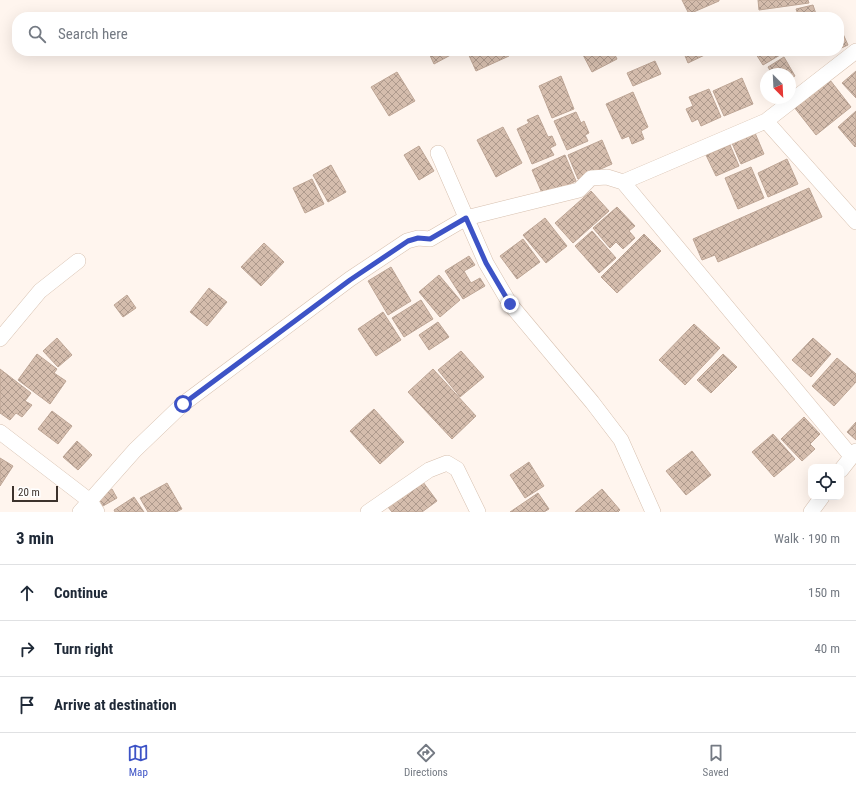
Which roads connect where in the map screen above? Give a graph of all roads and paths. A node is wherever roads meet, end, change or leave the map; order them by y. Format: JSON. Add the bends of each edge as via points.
{"nodes":[{"id":1,"x":856,"y":51,"type":"edge"},
{"id":2,"x":766,"y":121,"type":"junction"},
{"id":3,"x":438,"y":154,"type":"dead end"},
{"id":4,"x":623,"y":182,"type":"junction"},
{"id":5,"x":466,"y":218,"type":"junction"},
{"id":6,"x":856,"y":222,"type":"edge"},
{"id":7,"x":78,"y":261,"type":"dead end"},
{"id":8,"x":0,"y":339,"type":"edge"},
{"id":9,"x":0,"y":432,"type":"edge"},
{"id":10,"x":854,"y":453,"type":"edge"},
{"id":11,"x":844,"y":466,"type":"edge"},
{"id":12,"x":820,"y":500,"type":"edge"},
{"id":13,"x":89,"y":508,"type":"edge"},
{"id":14,"x":368,"y":512,"type":"edge"},
{"id":15,"x":478,"y":512,"type":"edge"},
{"id":16,"x":653,"y":512,"type":"edge"},
{"id":17,"x":811,"y":512,"type":"edge"}],
"edges":[{"from":1,"to":2,"type":"street"},
{"from":2,"to":4,"type":"street"},
{"from":2,"to":6,"type":"street"},
{"from":3,"to":5,"type":"street"},
{"from":4,"to":5,"type":"street","via":[[607,177],[591,178],[579,190]]},
{"from":4,"to":10,"type":"street"},
{"from":5,"to":13,"type":"street","via":[[430,239],[418,238],[408,241],[350,280],[183,404],[135,450]]},
{"from":5,"to":16,"type":"street","via":[[486,263],[510,304],[621,440]]},
{"from":7,"to":8,"type":"street","via":[[40,291]]},
{"from":9,"to":13,"type":"street"},
{"from":10,"to":11,"type":"street"},
{"from":12,"to":17,"type":"street"},
{"from":14,"to":15,"type":"street","via":[[429,470],[447,463],[456,469]]}]}
